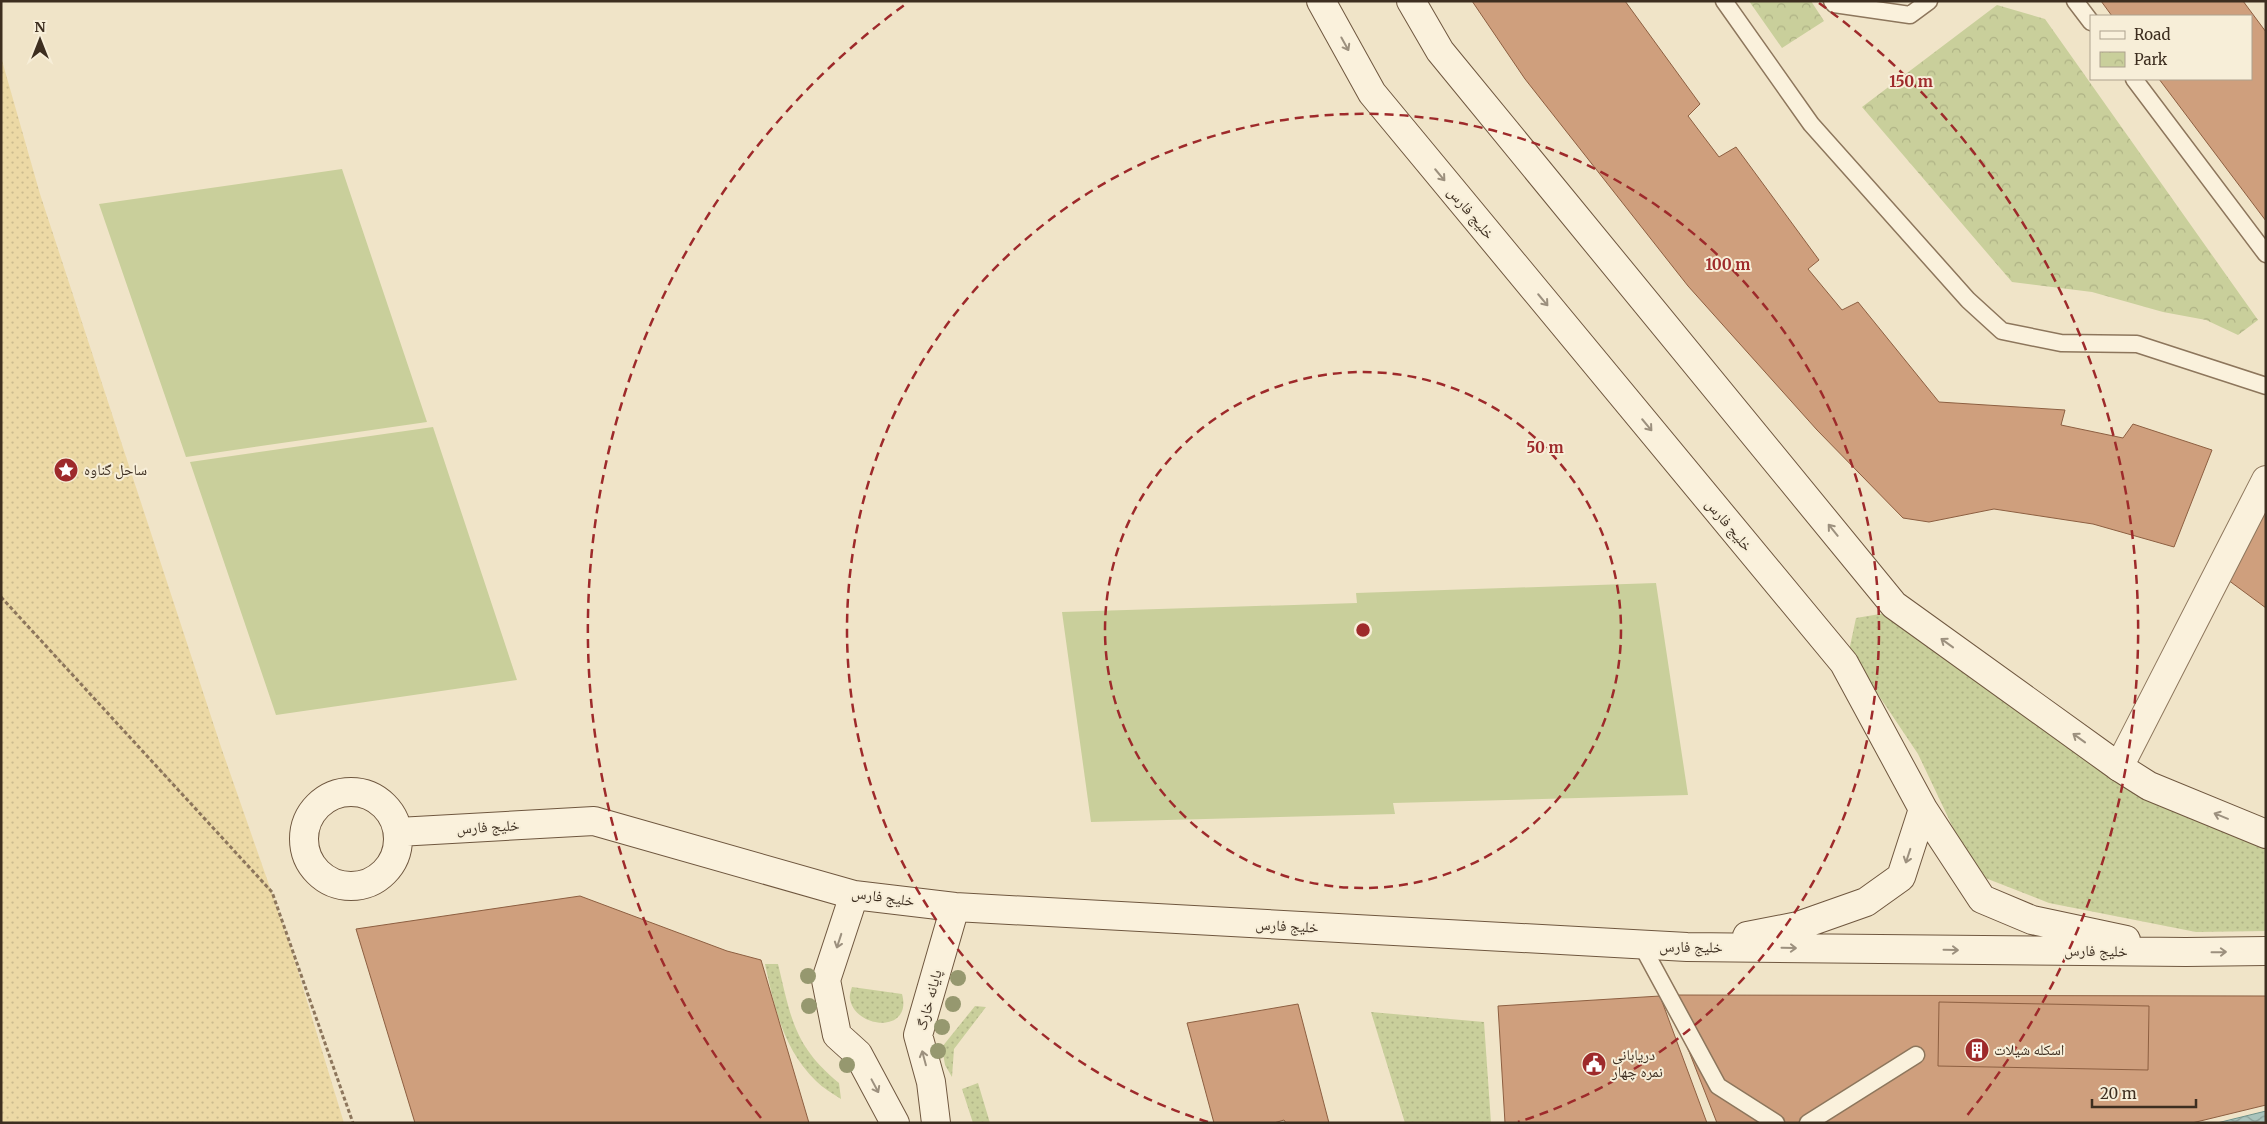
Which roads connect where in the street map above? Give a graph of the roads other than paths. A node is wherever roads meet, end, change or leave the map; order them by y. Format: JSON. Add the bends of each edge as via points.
{"nodes":[{"id":1,"x":1321,"y":1,"type":"edge"},
{"id":2,"x":1411,"y":1,"type":"edge"},
{"id":3,"x":1724,"y":1,"type":"edge"},
{"id":4,"x":1832,"y":1,"type":"edge"},
{"id":5,"x":1929,"y":1,"type":"edge"},
{"id":6,"x":2075,"y":1,"type":"edge"},
{"id":7,"x":2090,"y":21,"type":"edge"},
{"id":8,"x":2135,"y":80,"type":"edge"},
{"id":9,"x":2266,"y":254,"type":"edge"},
{"id":10,"x":2266,"y":386,"type":"edge"},
{"id":11,"x":2266,"y":480,"type":"edge"},
{"id":12,"x":2119,"y":768,"type":"junction"},
{"id":13,"x":1923,"y":809,"type":"junction"},
{"id":14,"x":398,"y":832,"type":"dead end"},
{"id":15,"x":2266,"y":834,"type":"edge"},
{"id":16,"x":854,"y":894,"type":"junction"},
{"id":17,"x":955,"y":907,"type":"junction"},
{"id":18,"x":1642,"y":946,"type":"junction"},
{"id":19,"x":1687,"y":947,"type":"junction"},
{"id":20,"x":2266,"y":951,"type":"edge"},
{"id":21,"x":2186,"y":952,"type":"junction"},
{"id":22,"x":1916,"y":1055,"type":"dead end"},
{"id":23,"x":895,"y":1123,"type":"edge"},
{"id":24,"x":936,"y":1123,"type":"edge"},
{"id":25,"x":1776,"y":1123,"type":"edge"},
{"id":26,"x":1808,"y":1123,"type":"edge"}],
"edges":[{"from":1,"to":13,"type":"main road","name":"خلیج فارس","one_way":true,"via":[[1372,93],[1844,663]]},
{"from":12,"to":2,"type":"main road","one_way":true,"via":[[1894,605],[1440,51]]},
{"from":3,"to":10,"type":"lane","via":[[1811,124],[1968,300],[2002,331],[2061,343],[2137,344]]},
{"from":4,"to":5,"type":"lane","via":[[1834,4],[1910,15]]},
{"from":6,"to":7,"type":"lane"},
{"from":8,"to":9,"type":"lane"},
{"from":11,"to":12,"type":"main road"},
{"from":15,"to":12,"type":"main road","one_way":true,"via":[[2149,786]]},
{"from":13,"to":19,"type":"main road","one_way":true,"via":[[1902,877],[1866,902],[1798,926]]},
{"from":13,"to":21,"type":"main road","name":"خلیج فارس","via":[[1982,899],[2032,920]]},
{"from":14,"to":16,"type":"main road","name":"خلیج فارس","via":[[594,821]]},
{"from":16,"to":17,"type":"main road","name":"خلیج فارس"},
{"from":16,"to":23,"type":"main road","one_way":true,"via":[[826,980],[837,1035],[858,1054]]},
{"from":17,"to":18,"type":"main road","name":"خلیج فارس"},
{"from":24,"to":17,"type":"main road","name":"پایانه خارگ","one_way":true,"via":[[931,1082],[918,1035]]},
{"from":18,"to":19,"type":"main road","name":"خلیج فارس"},
{"from":18,"to":25,"type":"lane","via":[[1718,1086]]},
{"from":19,"to":21,"type":"main road","name":"خلیج فارس","one_way":true},
{"from":21,"to":20,"type":"main road","name":"خلیج فارس","one_way":true},
{"from":22,"to":26,"type":"lane"}]}
